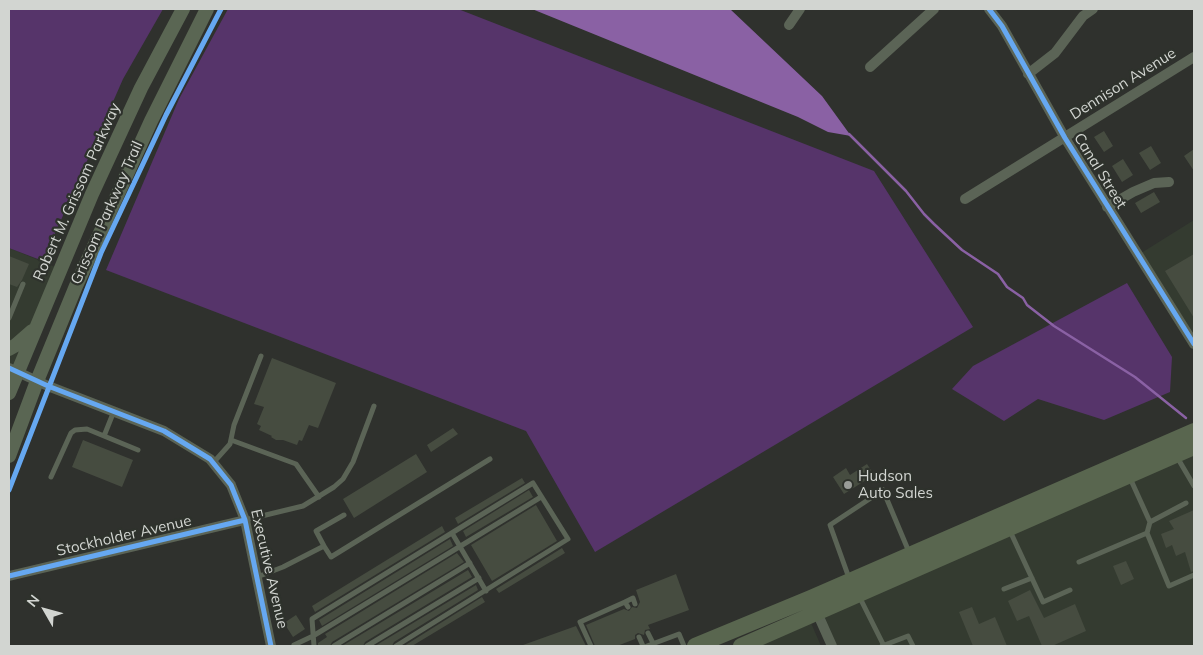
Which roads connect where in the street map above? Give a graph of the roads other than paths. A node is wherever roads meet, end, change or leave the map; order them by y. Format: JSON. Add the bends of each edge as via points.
{"nodes":[{"id":1,"x":183,"y":9,"type":"edge"},
{"id":2,"x":207,"y":9,"type":"edge"},
{"id":3,"x":800,"y":9,"type":"edge"},
{"id":4,"x":934,"y":9,"type":"edge"},
{"id":5,"x":989,"y":9,"type":"edge"},
{"id":6,"x":1093,"y":9,"type":"edge"},
{"id":7,"x":789,"y":25,"type":"dead end"},
{"id":8,"x":1194,"y":57,"type":"edge"},
{"id":9,"x":870,"y":67,"type":"dead end"},
{"id":10,"x":1028,"y":74,"type":"junction"},
{"id":11,"x":1065,"y":138,"type":"junction"},
{"id":12,"x":1169,"y":182,"type":"dead end"},
{"id":13,"x":965,"y":199,"type":"dead end"},
{"id":14,"x":1107,"y":207,"type":"junction"},
{"id":15,"x":23,"y":284,"type":"dead end"},
{"id":16,"x":9,"y":318,"type":"edge"},
{"id":17,"x":36,"y":327,"type":"junction"},
{"id":18,"x":1190,"y":328,"type":"edge"},
{"id":19,"x":1194,"y":344,"type":"edge"},
{"id":20,"x":9,"y":349,"type":"edge"},
{"id":21,"x":261,"y":356,"type":"dead end"},
{"id":22,"x":13,"y":370,"type":"edge"},
{"id":23,"x":37,"y":381,"type":"junction"},
{"id":24,"x":9,"y":393,"type":"edge"},
{"id":25,"x":374,"y":406,"type":"dead end"},
{"id":26,"x":114,"y":411,"type":"junction"},
{"id":27,"x":1194,"y":431,"type":"edge"},
{"id":28,"x":104,"y":436,"type":"junction"},
{"id":29,"x":232,"y":440,"type":"junction"},
{"id":30,"x":1194,"y":447,"type":"edge"},
{"id":31,"x":138,"y":450,"type":"dead end"},
{"id":32,"x":1176,"y":455,"type":"junction"},
{"id":33,"x":9,"y":456,"type":"edge"},
{"id":34,"x":490,"y":459,"type":"dead end"},
{"id":35,"x":213,"y":463,"type":"junction"},
{"id":36,"x":1129,"y":475,"type":"junction"},
{"id":37,"x":51,"y":477,"type":"dead end"},
{"id":38,"x":1194,"y":486,"type":"edge"},
{"id":39,"x":541,"y":497,"type":"junction"},
{"id":40,"x":318,"y":498,"type":"junction"},
{"id":41,"x":1186,"y":503,"type":"dead end"},
{"id":42,"x":344,"y":515,"type":"dead end"},
{"id":43,"x":244,"y":520,"type":"junction"},
{"id":44,"x":1150,"y":522,"type":"junction"},
{"id":45,"x":1008,"y":528,"type":"junction"},
{"id":46,"x":452,"y":533,"type":"junction"},
{"id":47,"x":1147,"y":533,"type":"junction"},
{"id":48,"x":324,"y":546,"type":"junction"},
{"id":49,"x":460,"y":547,"type":"junction"},
{"id":50,"x":912,"y":561,"type":"junction"},
{"id":51,"x":1079,"y":562,"type":"dead end"},
{"id":52,"x":470,"y":563,"type":"junction"},
{"id":53,"x":1194,"y":575,"type":"edge"},
{"id":54,"x":9,"y":576,"type":"edge"},
{"id":55,"x":257,"y":577,"type":"junction"},
{"id":56,"x":479,"y":578,"type":"junction"},
{"id":57,"x":1032,"y":578,"type":"junction"},
{"id":58,"x":854,"y":587,"type":"junction"},
{"id":59,"x":1004,"y":589,"type":"dead end"},
{"id":60,"x":1070,"y":590,"type":"dead end"},
{"id":61,"x":486,"y":591,"type":"junction"},
{"id":62,"x":635,"y":604,"type":"dead end"},
{"id":63,"x":814,"y":605,"type":"junction"},
{"id":64,"x":648,"y":633,"type":"dead end"},
{"id":65,"x":313,"y":636,"type":"junction"},
{"id":66,"x":639,"y":637,"type":"dead end"},
{"id":67,"x":653,"y":643,"type":"junction"},
{"id":68,"x":271,"y":646,"type":"edge"},
{"id":69,"x":292,"y":646,"type":"edge"},
{"id":70,"x":314,"y":646,"type":"edge"},
{"id":71,"x":334,"y":646,"type":"edge"},
{"id":72,"x":367,"y":646,"type":"edge"},
{"id":73,"x":396,"y":646,"type":"edge"},
{"id":74,"x":591,"y":646,"type":"edge"},
{"id":75,"x":645,"y":646,"type":"edge"},
{"id":76,"x":684,"y":646,"type":"edge"},
{"id":77,"x":695,"y":646,"type":"edge"},
{"id":78,"x":740,"y":646,"type":"edge"},
{"id":79,"x":832,"y":646,"type":"edge"},
{"id":80,"x":883,"y":646,"type":"edge"},
{"id":81,"x":913,"y":646,"type":"edge"}],
"edges":[{"from":1,"to":17,"type":"main road","name":"Robert M. Grissom Parkway","via":[[100,176]]},
{"from":2,"to":23,"type":"main road","via":[[151,121]]},
{"from":3,"to":7,"type":"street"},
{"from":4,"to":9,"type":"street"},
{"from":5,"to":10,"type":"street","name":"Canal Street"},
{"from":6,"to":10,"type":"street","via":[[1083,16],[1055,53]]},
{"from":8,"to":11,"type":"street","name":"Dennison Avenue"},
{"from":10,"to":11,"type":"street","name":"Canal Street"},
{"from":11,"to":13,"type":"street","name":"Dennison Avenue"},
{"from":11,"to":14,"type":"street","name":"Canal Street"},
{"from":12,"to":14,"type":"street","via":[[1154,183]]},
{"from":14,"to":18,"type":"street","name":"Canal Street"},
{"from":15,"to":16,"type":"lane"},
{"from":17,"to":20,"type":"main road"},
{"from":17,"to":22,"type":"main road","name":"Robert M. Grissom Parkway"},
{"from":18,"to":19,"type":"street","name":"Canal Street"},
{"from":21,"to":29,"type":"lane","via":[[234,425]]},
{"from":22,"to":23,"type":"street","name":"Executive Avenue"},
{"from":22,"to":24,"type":"main road","name":"Robert M. Grissom Parkway"},
{"from":23,"to":26,"type":"street","name":"Executive Avenue"},
{"from":23,"to":33,"type":"main road"},
{"from":25,"to":40,"type":"lane","via":[[348,473]]},
{"from":26,"to":28,"type":"lane"},
{"from":26,"to":35,"type":"street","name":"Executive Avenue","via":[[164,431]]},
{"from":27,"to":50,"type":"main road"},
{"from":28,"to":31,"type":"lane"},
{"from":28,"to":37,"type":"lane","via":[[82,428],[71,433]]},
{"from":29,"to":35,"type":"lane"},
{"from":29,"to":40,"type":"lane","via":[[296,464]]},
{"from":30,"to":32,"type":"main road"},
{"from":32,"to":36,"type":"main road"},
{"from":32,"to":38,"type":"lane"},
{"from":34,"to":48,"type":"lane","via":[[331,557]]},
{"from":35,"to":43,"type":"street","name":"Executive Avenue","via":[[231,484]]},
{"from":36,"to":44,"type":"lane"},
{"from":36,"to":45,"type":"main road"},
{"from":39,"to":46,"type":"lane","via":[[533,484]]},
{"from":39,"to":49,"type":"lane"},
{"from":39,"to":61,"type":"lane","via":[[568,539]]},
{"from":40,"to":43,"type":"lane","via":[[303,506]]},
{"from":41,"to":44,"type":"lane"},
{"from":42,"to":48,"type":"lane","via":[[316,531]]},
{"from":43,"to":54,"type":"street","name":"Stockholder Avenue"},
{"from":43,"to":55,"type":"street","name":"Executive Avenue"},
{"from":44,"to":47,"type":"lane"},
{"from":45,"to":50,"type":"main road"},
{"from":45,"to":57,"type":"lane"},
{"from":46,"to":49,"type":"lane"},
{"from":46,"to":65,"type":"lane","via":[[312,620]]},
{"from":47,"to":51,"type":"lane"},
{"from":47,"to":53,"type":"lane","via":[[1169,586]]},
{"from":48,"to":55,"type":"lane"},
{"from":49,"to":52,"type":"lane"},
{"from":49,"to":65,"type":"lane"},
{"from":50,"to":58,"type":"main road"},
{"from":50,"to":58,"type":"lane","via":[[883,490],[830,525]]},
{"from":52,"to":56,"type":"lane"},
{"from":52,"to":71,"type":"lane"},
{"from":55,"to":68,"type":"street","name":"Executive Avenue"},
{"from":56,"to":61,"type":"lane"},
{"from":56,"to":72,"type":"lane"},
{"from":57,"to":59,"type":"lane"},
{"from":57,"to":60,"type":"lane","via":[[1043,602]]},
{"from":58,"to":63,"type":"main road"},
{"from":58,"to":80,"type":"lane"},
{"from":61,"to":73,"type":"lane"},
{"from":62,"to":74,"type":"lane","via":[[633,598],[626,605],[580,622]]},
{"from":63,"to":77,"type":"main road"},
{"from":63,"to":78,"type":"main road","via":[[764,639]]},
{"from":63,"to":79,"type":"street"},
{"from":64,"to":67,"type":"lane"},
{"from":65,"to":69,"type":"lane"},
{"from":65,"to":70,"type":"lane"},
{"from":66,"to":75,"type":"lane"},
{"from":67,"to":75,"type":"lane"},
{"from":67,"to":76,"type":"lane","via":[[679,634]]},
{"from":80,"to":81,"type":"lane","via":[[908,636]]}]}
